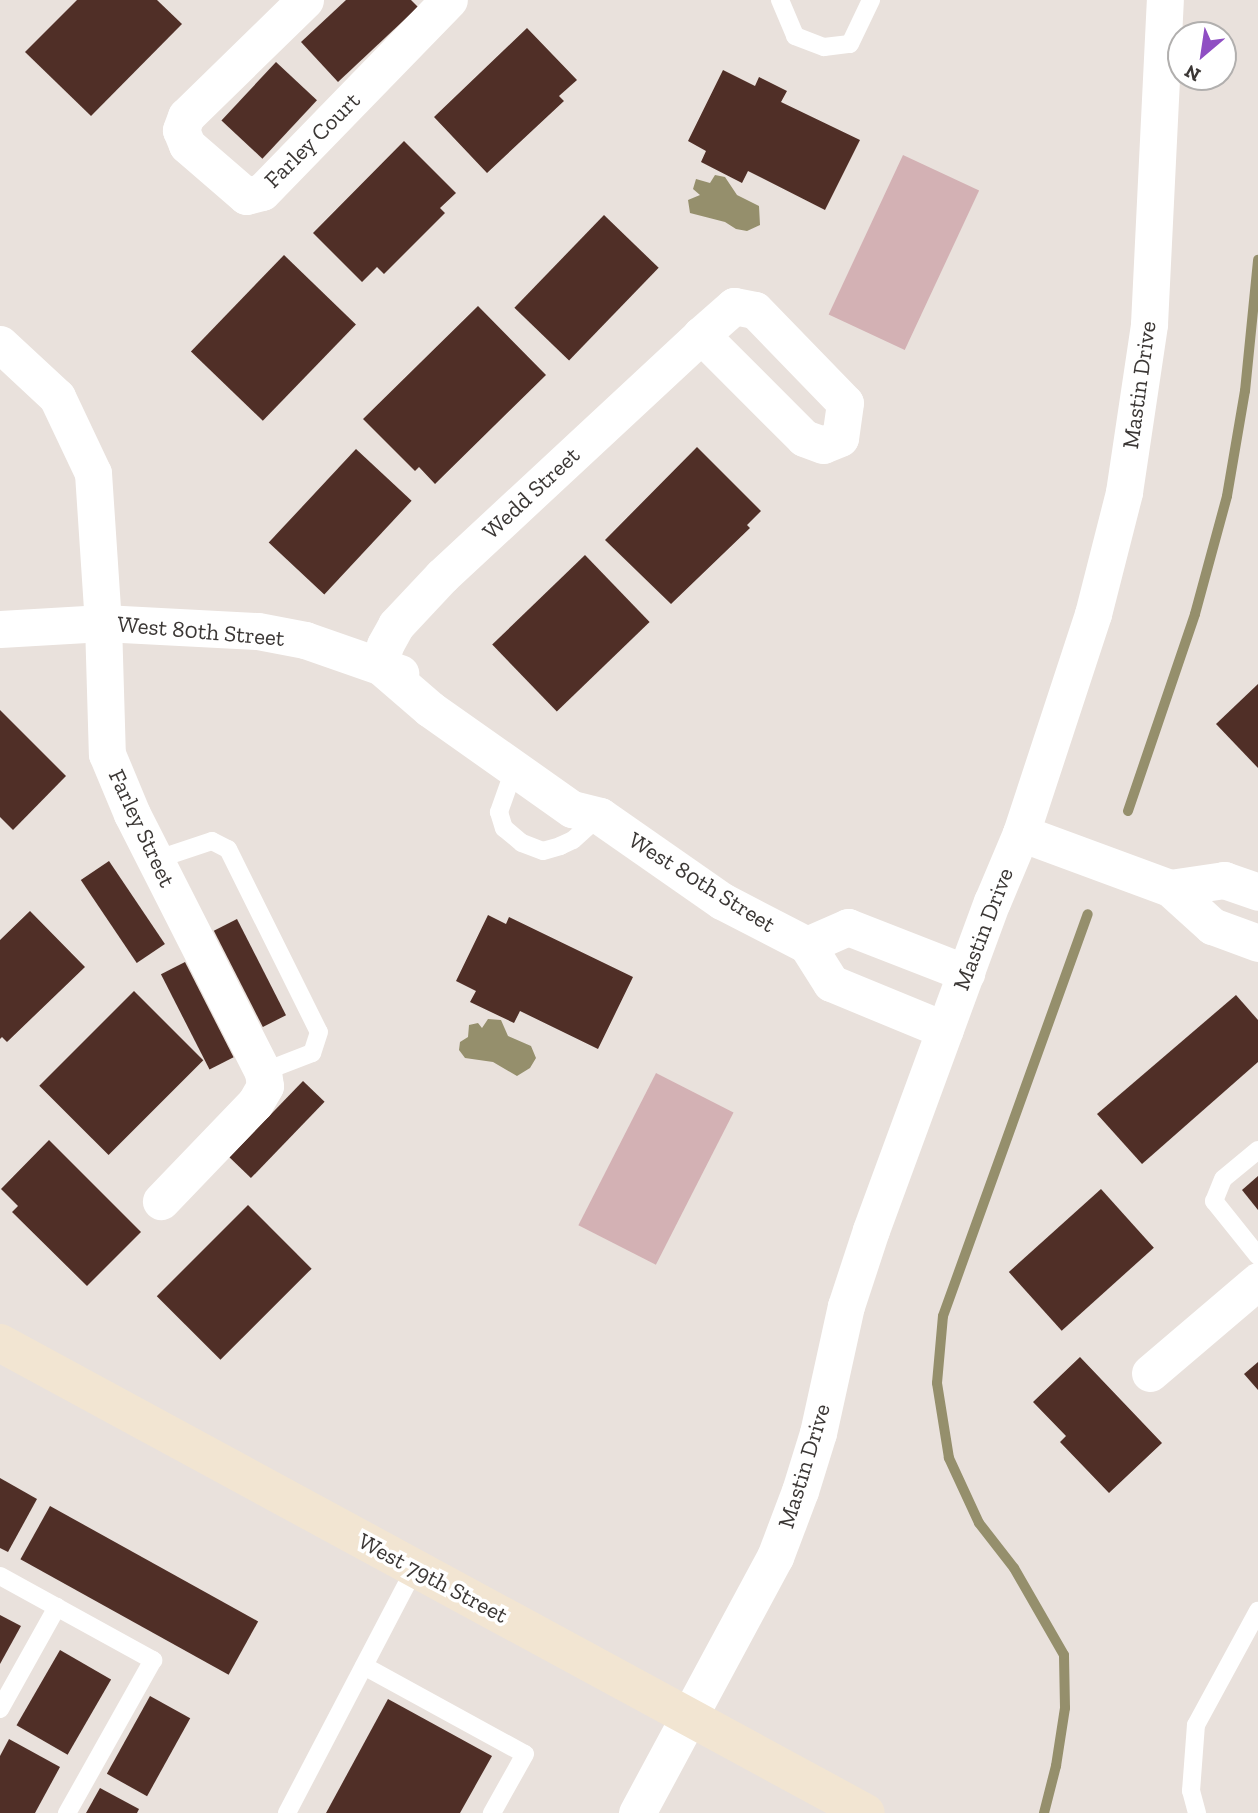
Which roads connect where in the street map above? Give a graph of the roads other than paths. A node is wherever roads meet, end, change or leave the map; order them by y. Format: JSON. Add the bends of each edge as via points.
{"nodes":[{"id":1,"x":305,"y":0,"type":"edge"},
{"id":2,"x":450,"y":0,"type":"edge"},
{"id":3,"x":780,"y":0,"type":"edge"},
{"id":4,"x":871,"y":0,"type":"edge"},
{"id":5,"x":1165,"y":0,"type":"edge"},
{"id":6,"x":701,"y":334,"type":"dead end"},
{"id":7,"x":0,"y":344,"type":"edge"},
{"id":8,"x":103,"y":623,"type":"junction"},
{"id":9,"x":0,"y":629,"type":"edge"},
{"id":10,"x":379,"y":665,"type":"junction"},
{"id":11,"x":521,"y":758,"type":"junction"},
{"id":12,"x":600,"y":816,"type":"junction"},
{"id":13,"x":1021,"y":833,"type":"junction"},
{"id":14,"x":155,"y":860,"type":"junction"},
{"id":15,"x":1170,"y":888,"type":"junction"},
{"id":16,"x":1258,"y":892,"type":"edge"},
{"id":17,"x":1258,"y":943,"type":"edge"},
{"id":18,"x":807,"y":944,"type":"junction"},
{"id":19,"x":966,"y":973,"type":"junction"},
{"id":20,"x":945,"y":1030,"type":"junction"},
{"id":21,"x":263,"y":1072,"type":"junction"},
{"id":22,"x":1258,"y":1150,"type":"edge"},
{"id":23,"x":161,"y":1201,"type":"dead end"},
{"id":24,"x":1258,"y":1256,"type":"edge"},
{"id":25,"x":1258,"y":1281,"type":"edge"},
{"id":26,"x":0,"y":1343,"type":"edge"},
{"id":27,"x":1150,"y":1373,"type":"dead end"},
{"id":28,"x":415,"y":1568,"type":"junction"},
{"id":29,"x":0,"y":1576,"type":"edge"},
{"id":30,"x":57,"y":1607,"type":"junction"},
{"id":31,"x":1258,"y":1611,"type":"edge"},
{"id":32,"x":364,"y":1666,"type":"junction"},
{"id":33,"x":0,"y":1709,"type":"edge"},
{"id":34,"x":690,"y":1717,"type":"junction"},
{"id":35,"x":67,"y":1813,"type":"edge"},
{"id":36,"x":287,"y":1813,"type":"edge"},
{"id":37,"x":492,"y":1813,"type":"edge"},
{"id":38,"x":637,"y":1813,"type":"edge"},
{"id":39,"x":866,"y":1813,"type":"edge"},
{"id":40,"x":1197,"y":1813,"type":"edge"}],
"edges":[{"from":1,"to":2,"type":"street","name":"Farley Court","via":[[187,116],[181,130],[187,145],[246,195],[262,191]]},
{"from":3,"to":4,"type":"lane","via":[[795,36],[824,47],[850,44]]},
{"from":5,"to":13,"type":"street","name":"Mastin Drive","via":[[1149,324],[1124,492],[1093,614]]},
{"from":6,"to":10,"type":"street","name":"Wedd Street","via":[[442,576],[396,625]]},
{"from":7,"to":8,"type":"street","name":"Farley Street","via":[[57,397],[93,473]]},
{"from":8,"to":9,"type":"street","name":"West 80th Street"},
{"from":8,"to":10,"type":"street","name":"West 80th Street","via":[[258,631],[305,640]]},
{"from":8,"to":14,"type":"street","name":"Farley Street","via":[[107,754]]},
{"from":10,"to":11,"type":"street","name":"West 80th Street","via":[[430,709]]},
{"from":11,"to":12,"type":"street","name":"West 80th Street","via":[[572,809]]},
{"from":11,"to":12,"type":"lane","via":[[499,811],[504,828],[522,843],[543,850],[560,846]]},
{"from":12,"to":18,"type":"street","name":"West 80th Street","via":[[722,901]]},
{"from":13,"to":15,"type":"street"},
{"from":13,"to":19,"type":"street","name":"Mastin Drive"},
{"from":14,"to":21,"type":"street","name":"Farley Street"},
{"from":14,"to":21,"type":"lane","via":[[212,841],[228,849],[319,1032],[312,1054]]},
{"from":15,"to":16,"type":"street","via":[[1224,880]]},
{"from":15,"to":17,"type":"street","via":[[1212,926]]},
{"from":18,"to":19,"type":"street","via":[[848,927]]},
{"from":18,"to":20,"type":"street","via":[[831,983]]},
{"from":19,"to":20,"type":"street","name":"Mastin Drive"},
{"from":20,"to":34,"type":"street","name":"Mastin Drive","via":[[846,1306],[800,1491],[775,1557]]},
{"from":21,"to":23,"type":"street","via":[[265,1086],[255,1103]]},
{"from":22,"to":24,"type":"lane","via":[[1223,1180],[1214,1201]]},
{"from":25,"to":27,"type":"street"},
{"from":26,"to":28,"type":"street","name":"West 79th Street"},
{"from":28,"to":32,"type":"lane"},
{"from":28,"to":34,"type":"street","name":"West 79th Street"},
{"from":29,"to":30,"type":"lane"},
{"from":30,"to":33,"type":"lane"},
{"from":30,"to":35,"type":"lane","via":[[153,1660]]},
{"from":31,"to":40,"type":"lane","via":[[1196,1725],[1191,1791]]},
{"from":32,"to":36,"type":"lane"},
{"from":32,"to":37,"type":"lane","via":[[525,1754]]},
{"from":34,"to":38,"type":"street","name":"Mastin Drive"},
{"from":34,"to":39,"type":"street","name":"West 79th Street"}]}
